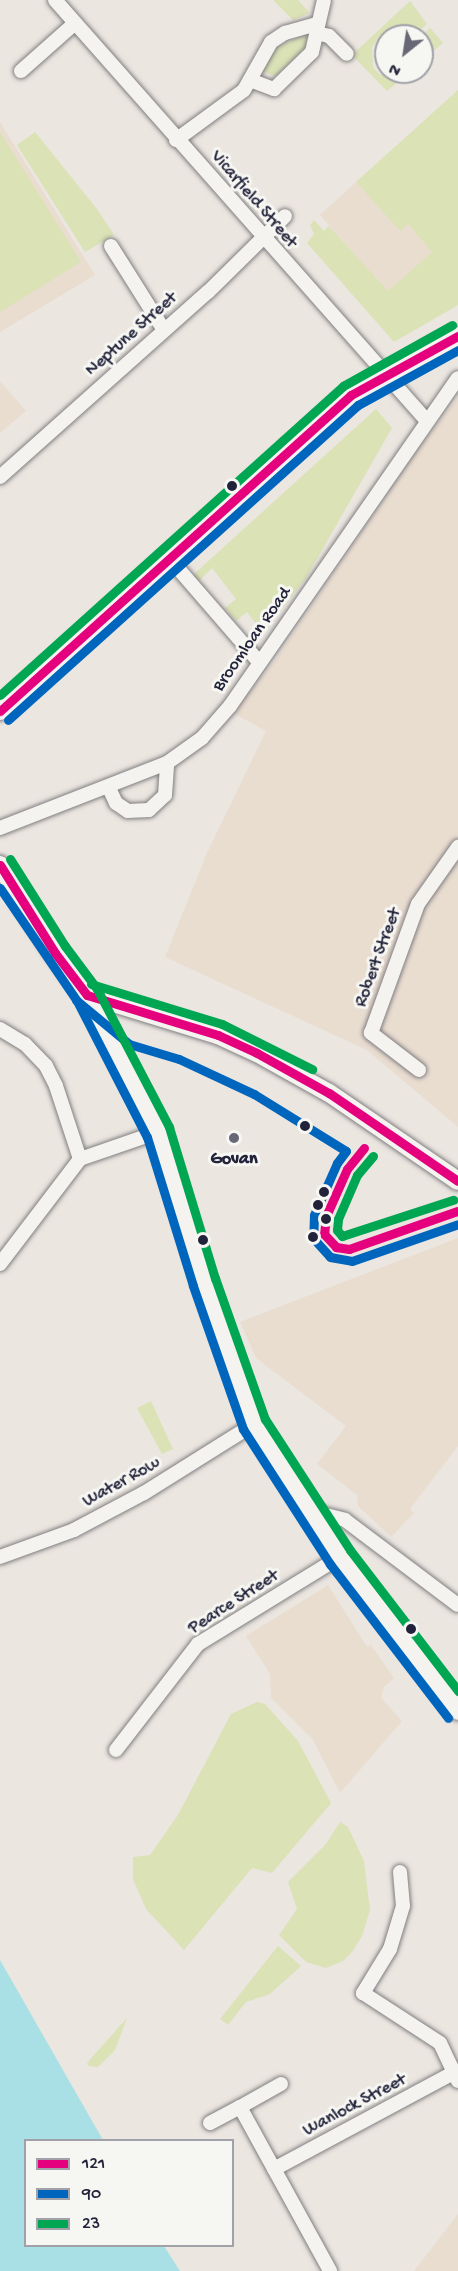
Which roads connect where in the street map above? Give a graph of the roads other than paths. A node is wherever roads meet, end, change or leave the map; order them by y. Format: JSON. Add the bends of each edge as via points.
{"nodes":[{"id":1,"x":56,"y":0,"type":"edge"},
{"id":2,"x":324,"y":0,"type":"edge"},
{"id":3,"x":75,"y":23,"type":"junction"},
{"id":4,"x":316,"y":28,"type":"junction"},
{"id":5,"x":347,"y":54,"type":"dead end"},
{"id":6,"x":21,"y":71,"type":"dead end"},
{"id":7,"x":250,"y":80,"type":"junction"},
{"id":8,"x":176,"y":140,"type":"junction"},
{"id":9,"x":285,"y":216,"type":"dead end"},
{"id":10,"x":263,"y":239,"type":"junction"},
{"id":11,"x":111,"y":246,"type":"dead end"},
{"id":12,"x":164,"y":330,"type":"junction"},
{"id":13,"x":458,"y":336,"type":"edge"},
{"id":14,"x":385,"y":374,"type":"junction"},
{"id":15,"x":458,"y":378,"type":"edge"},
{"id":16,"x":426,"y":420,"type":"junction"},
{"id":17,"x":0,"y":477,"type":"edge"},
{"id":18,"x":169,"y":558,"type":"junction"},
{"id":19,"x":259,"y":663,"type":"junction"},
{"id":20,"x":0,"y":711,"type":"edge"},
{"id":21,"x":167,"y":763,"type":"junction"},
{"id":22,"x":109,"y":788,"type":"junction"},
{"id":23,"x":0,"y":828,"type":"edge"},
{"id":24,"x":458,"y":847,"type":"edge"},
{"id":25,"x":0,"y":865,"type":"edge"},
{"id":26,"x":87,"y":995,"type":"junction"},
{"id":27,"x":0,"y":1029,"type":"edge"},
{"id":28,"x":419,"y":1070,"type":"dead end"},
{"id":29,"x":158,"y":1132,"type":"junction"},
{"id":30,"x":80,"y":1160,"type":"junction"},
{"id":31,"x":458,"y":1181,"type":"edge"},
{"id":32,"x":0,"y":1264,"type":"edge"},
{"id":33,"x":254,"y":1424,"type":"junction"},
{"id":34,"x":314,"y":1512,"type":"junction"},
{"id":35,"x":0,"y":1557,"type":"edge"},
{"id":36,"x":340,"y":1557,"type":"junction"},
{"id":37,"x":458,"y":1605,"type":"edge"},
{"id":38,"x":458,"y":1711,"type":"edge"},
{"id":39,"x":116,"y":1750,"type":"dead end"},
{"id":40,"x":400,"y":1872,"type":"dead end"},
{"id":41,"x":456,"y":2075,"type":"edge"},
{"id":42,"x":281,"y":2084,"type":"dead end"},
{"id":43,"x":240,"y":2107,"type":"junction"},
{"id":44,"x":210,"y":2123,"type":"dead end"},
{"id":45,"x":274,"y":2169,"type":"junction"},
{"id":46,"x":330,"y":2271,"type":"edge"}],
"edges":[{"from":1,"to":3,"type":"street","name":"Vicarfield Street"},
{"from":2,"to":4,"type":"street"},
{"from":3,"to":6,"type":"street"},
{"from":3,"to":8,"type":"street","name":"Vicarfield Street"},
{"from":4,"to":5,"type":"street"},
{"from":4,"to":7,"type":"street","via":[[285,33],[271,42]]},
{"from":4,"to":7,"type":"street","via":[[312,52],[274,89]]},
{"from":7,"to":8,"type":"street","via":[[234,99],[216,108]]},
{"from":8,"to":10,"type":"street","name":"Vicarfield Street"},
{"from":9,"to":10,"type":"street","name":"Neptune Street"},
{"from":10,"to":12,"type":"street","name":"Neptune Street"},
{"from":10,"to":14,"type":"street","name":"Vicarfield Street"},
{"from":11,"to":12,"type":"street"},
{"from":12,"to":17,"type":"street","name":"Neptune Street"},
{"from":13,"to":14,"type":"street"},
{"from":14,"to":16,"type":"street","name":"Vicarfield Street"},
{"from":14,"to":18,"type":"street","via":[[351,396]]},
{"from":15,"to":16,"type":"street","name":"Broomloan Road"},
{"from":16,"to":19,"type":"street","name":"Broomloan Road"},
{"from":18,"to":19,"type":"street"},
{"from":18,"to":20,"type":"street"},
{"from":19,"to":21,"type":"street","name":"Broomloan Road","via":[[202,738]]},
{"from":21,"to":22,"type":"street","name":"Broomloan Road"},
{"from":21,"to":22,"type":"street","via":[[165,795],[148,810],[128,811],[116,804]]},
{"from":22,"to":23,"type":"street","name":"Broomloan Road"},
{"from":24,"to":28,"type":"street","name":"Robert Street","via":[[418,904],[371,1034]]},
{"from":25,"to":26,"type":"street","via":[[55,953]]},
{"from":26,"to":29,"type":"street"},
{"from":26,"to":31,"type":"street","via":[[218,1035],[256,1053],[329,1093]]},
{"from":27,"to":30,"type":"street","via":[[25,1044],[46,1066],[57,1086]]},
{"from":29,"to":30,"type":"street"},
{"from":29,"to":33,"type":"street","via":[[204,1282]]},
{"from":30,"to":32,"type":"street"},
{"from":33,"to":34,"type":"street"},
{"from":33,"to":35,"type":"street","name":"Water Row","via":[[144,1493],[74,1530]]},
{"from":34,"to":36,"type":"street"},
{"from":34,"to":37,"type":"street","via":[[345,1520]]},
{"from":36,"to":38,"type":"street"},
{"from":36,"to":39,"type":"street","name":"Pearce Street","via":[[198,1644]]},
{"from":40,"to":41,"type":"street","via":[[403,1906],[390,1949],[363,1994],[440,2043]]},
{"from":41,"to":45,"type":"street","name":"Wanlock Street"},
{"from":42,"to":43,"type":"street"},
{"from":43,"to":44,"type":"street"},
{"from":43,"to":45,"type":"street"},
{"from":45,"to":46,"type":"street"}]}
